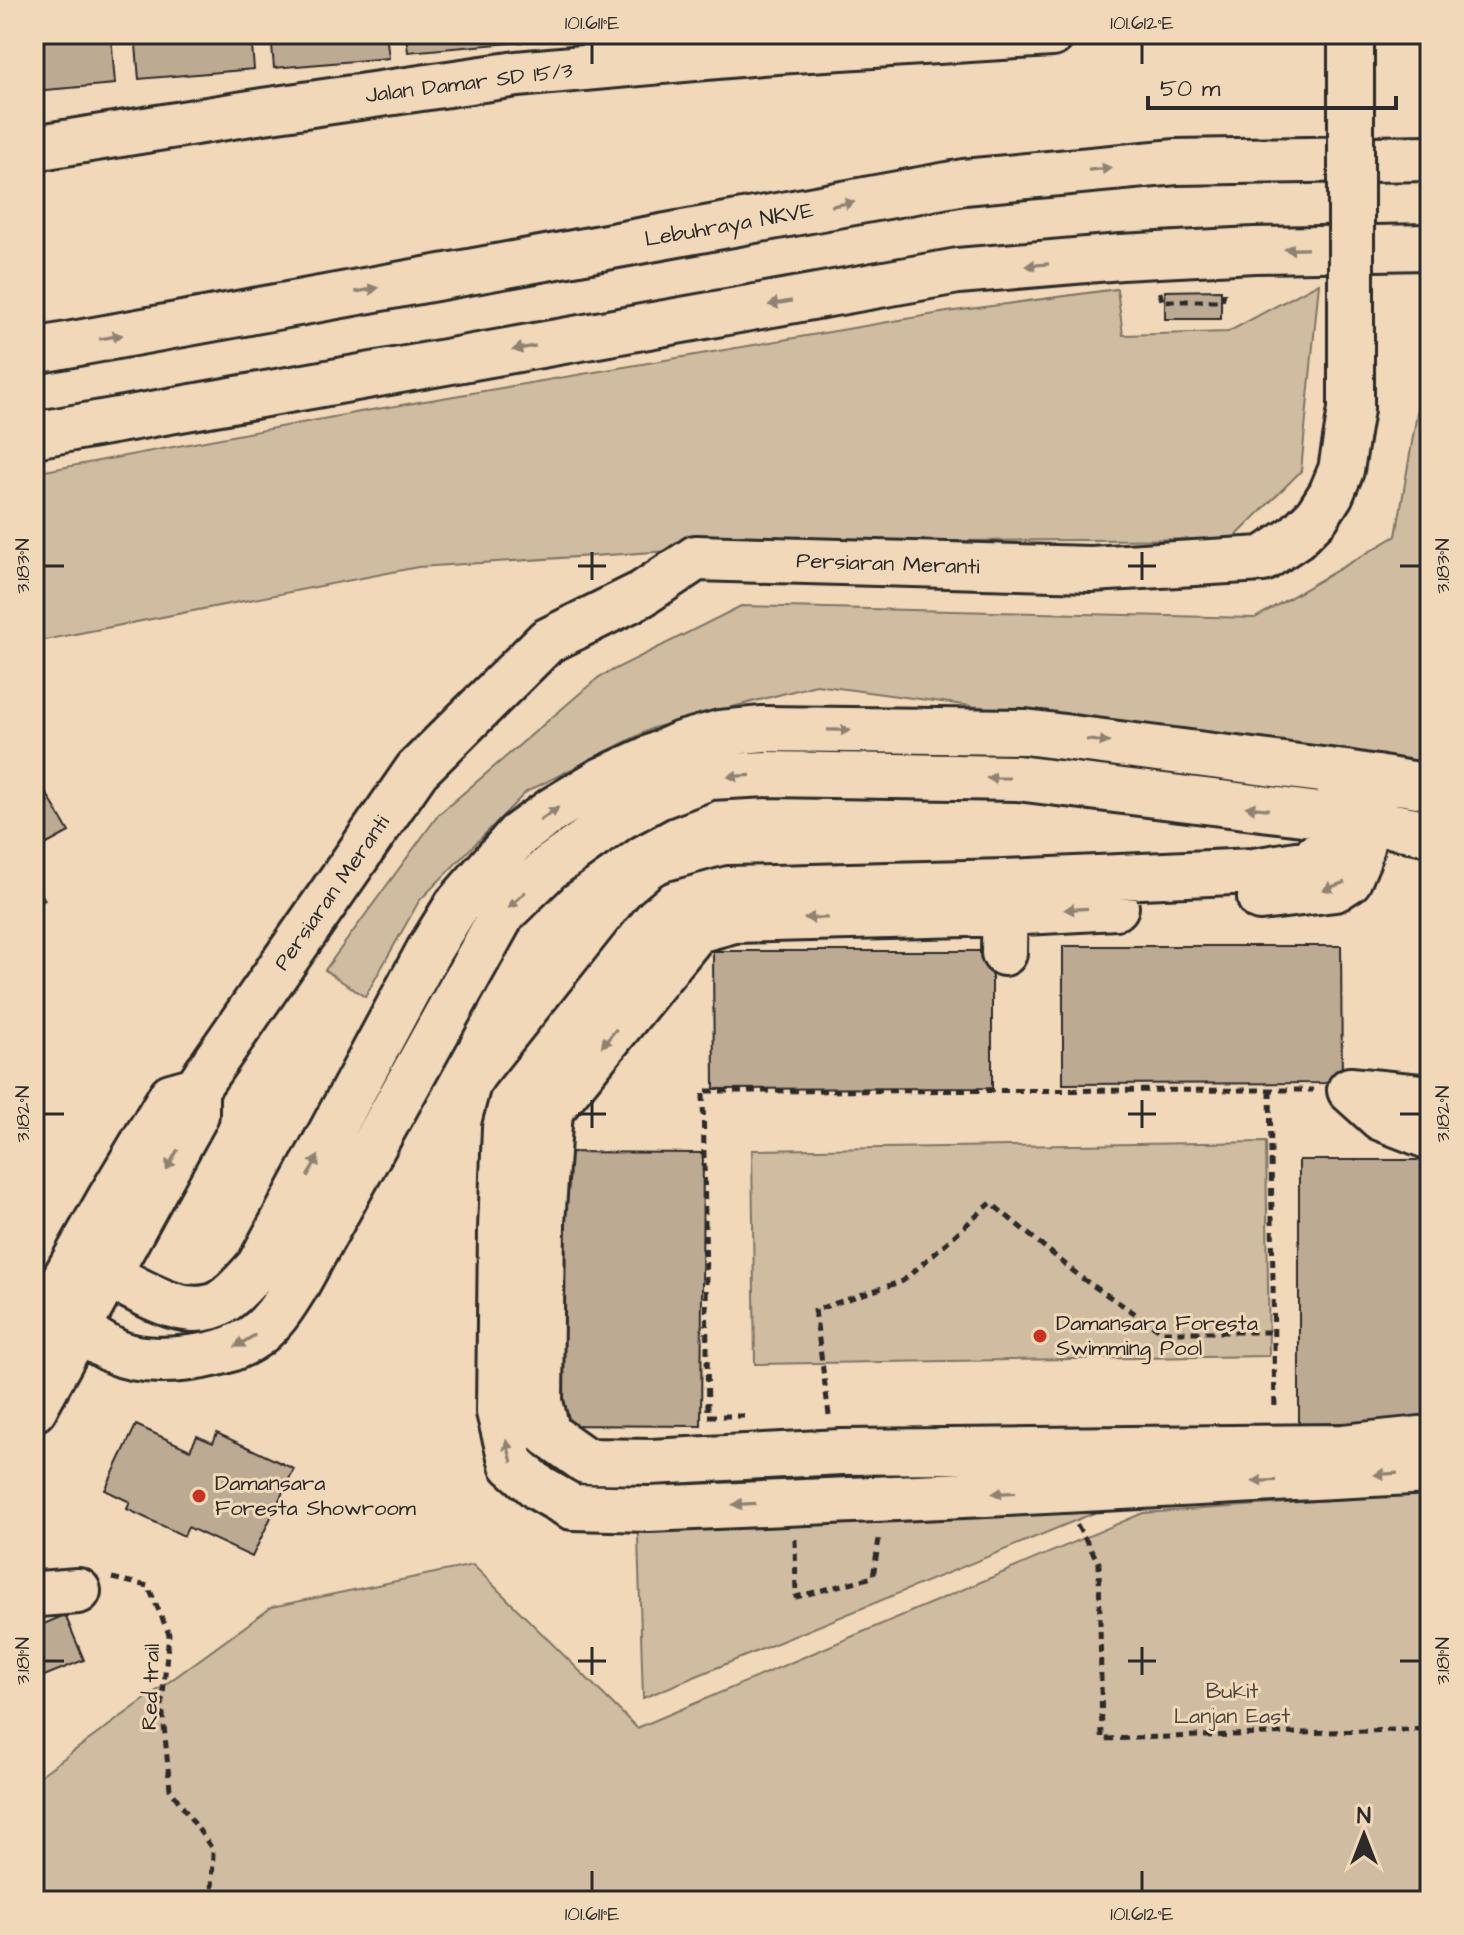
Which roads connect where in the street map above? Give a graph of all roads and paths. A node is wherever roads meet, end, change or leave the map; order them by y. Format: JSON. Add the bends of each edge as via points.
{"nodes":[{"id":1,"x":1052,"y":34,"type":"edge"},
{"id":2,"x":1351,"y":39,"type":"edge"},
{"id":3,"x":34,"y":148,"type":"edge"},
{"id":4,"x":1430,"y":158,"type":"edge"},
{"id":5,"x":1430,"y":247,"type":"edge"},
{"id":6,"x":34,"y":351,"type":"edge"},
{"id":7,"x":34,"y":435,"type":"edge"},
{"id":8,"x":1361,"y":776,"type":"junction"},
{"id":9,"x":1430,"y":787,"type":"edge"},
{"id":10,"x":1351,"y":819,"type":"junction"},
{"id":11,"x":1430,"y":833,"type":"edge"},
{"id":12,"x":196,"y":1089,"type":"junction"},
{"id":13,"x":1270,"y":1090,"type":"junction"},
{"id":14,"x":1350,"y":1090,"type":"junction"},
{"id":15,"x":1430,"y":1098,"type":"edge"},
{"id":16,"x":1430,"y":1137,"type":"edge"},
{"id":17,"x":109,"y":1200,"type":"junction"},
{"id":18,"x":522,"y":1226,"type":"junction"},
{"id":19,"x":90,"y":1301,"type":"junction"},
{"id":20,"x":1273,"y":1332,"type":"junction"},
{"id":21,"x":34,"y":1333,"type":"edge"},
{"id":22,"x":34,"y":1355,"type":"edge"},
{"id":23,"x":34,"y":1409,"type":"edge"},
{"id":24,"x":753,"y":1416,"type":"dead end"},
{"id":25,"x":1275,"y":1416,"type":"dead end"},
{"id":26,"x":836,"y":1435,"type":"junction"},
{"id":27,"x":1430,"y":1438,"type":"edge"},
{"id":28,"x":1342,"y":1451,"type":"junction"},
{"id":29,"x":650,"y":1458,"type":"junction"},
{"id":30,"x":1078,"y":1466,"type":"junction"},
{"id":31,"x":1430,"y":1471,"type":"edge"},
{"id":32,"x":841,"y":1500,"type":"junction"},
{"id":33,"x":794,"y":1502,"type":"junction"},
{"id":34,"x":649,"y":1509,"type":"junction"},
{"id":35,"x":894,"y":1538,"type":"dead end"},
{"id":36,"x":78,"y":1591,"type":"joint"},
{"id":37,"x":34,"y":1593,"type":"edge"},
{"id":38,"x":1430,"y":1729,"type":"edge"},
{"id":39,"x":212,"y":1901,"type":"edge"}],
"edges":[{"from":1,"to":3,"type":"main road","name":"Jalan Damar SD 15/3","via":[[517,74]]},
{"from":2,"to":12,"type":"main road","name":"Persiaran Meranti","bridge":true,"via":[[1351,409],[1341,470],[1331,494],[1296,537],[1263,559],[1091,569],[696,558],[642,594],[547,641],[417,770]]},
{"from":6,"to":4,"type":"main road","name":"Lebuhraya NKVE","one_way":true,"via":[[964,182],[1176,162]]},
{"from":5,"to":7,"type":"main road","one_way":true,"via":[[1254,250],[958,271]]},
{"from":8,"to":9,"type":"main road"},
{"from":8,"to":10,"type":"main road"},
{"from":19,"to":8,"type":"main road","one_way":true,"via":[[158,1299],[185,1309],[207,1308],[233,1293],[259,1266],[457,905],[518,835],[602,780],[681,744],[763,729],[1025,732]]},
{"from":10,"to":11,"type":"main road"},
{"from":10,"to":18,"type":"main road","via":[[1358,859],[1349,880],[1335,889],[1005,916],[729,889],[675,904],[657,919],[512,1101],[505,1128]]},
{"from":10,"to":19,"type":"main road","one_way":true,"via":[[1017,778],[710,777],[619,818],[550,867],[503,913],[297,1284],[277,1315],[251,1339],[228,1350],[178,1359],[118,1353]]},
{"from":12,"to":17,"type":"main road","name":"Persiaran Meranti","via":[[171,1096]]},
{"from":12,"to":19,"type":"main road","name":"Persiaran Meranti","one_way":true,"via":[[196,1115]]},
{"from":13,"to":14,"type":"path"},
{"from":13,"to":20,"type":"path"},
{"from":13,"to":24,"type":"path","via":[[703,1091],[708,1416]]},
{"from":14,"to":15,"type":"main road"},
{"from":14,"to":16,"type":"main road","via":[[1381,1118]]},
{"from":17,"to":19,"type":"main road","via":[[109,1228],[87,1274]]},
{"from":17,"to":21,"type":"main road","name":"Persiaran Meranti"},
{"from":18,"to":29,"type":"main road","via":[[548,1434],[586,1461]]},
{"from":34,"to":18,"type":"main road","one_way":true,"via":[[572,1507],[512,1464],[499,1412]]},
{"from":19,"to":22,"type":"main road","via":[[64,1312]]},
{"from":19,"to":23,"type":"main road","name":"Persiaran Meranti"},
{"from":20,"to":25,"type":"path"},
{"from":20,"to":26,"type":"path","via":[[1163,1332],[1083,1279],[991,1203],[903,1281],[815,1310]]},
{"from":26,"to":29,"type":"main road"},
{"from":26,"to":30,"type":"main road"},
{"from":26,"to":32,"type":"main road"},
{"from":27,"to":28,"type":"main road"},
{"from":28,"to":30,"type":"main road"},
{"from":31,"to":28,"type":"main road","one_way":true},
{"from":29,"to":34,"type":"main road"},
{"from":30,"to":32,"type":"main road","one_way":true},
{"from":30,"to":38,"type":"path","via":[[1099,1563],[1102,1739]]},
{"from":32,"to":33,"type":"main road"},
{"from":33,"to":34,"type":"main road","one_way":true},
{"from":33,"to":35,"type":"path","via":[[796,1597],[873,1577],[879,1539]]},
{"from":36,"to":37,"type":"main road"},
{"from":36,"to":39,"type":"path","name":"Red trail","via":[[111,1578],[148,1586],[164,1622],[169,1634],[162,1704],[170,1789],[213,1850]]}]}
